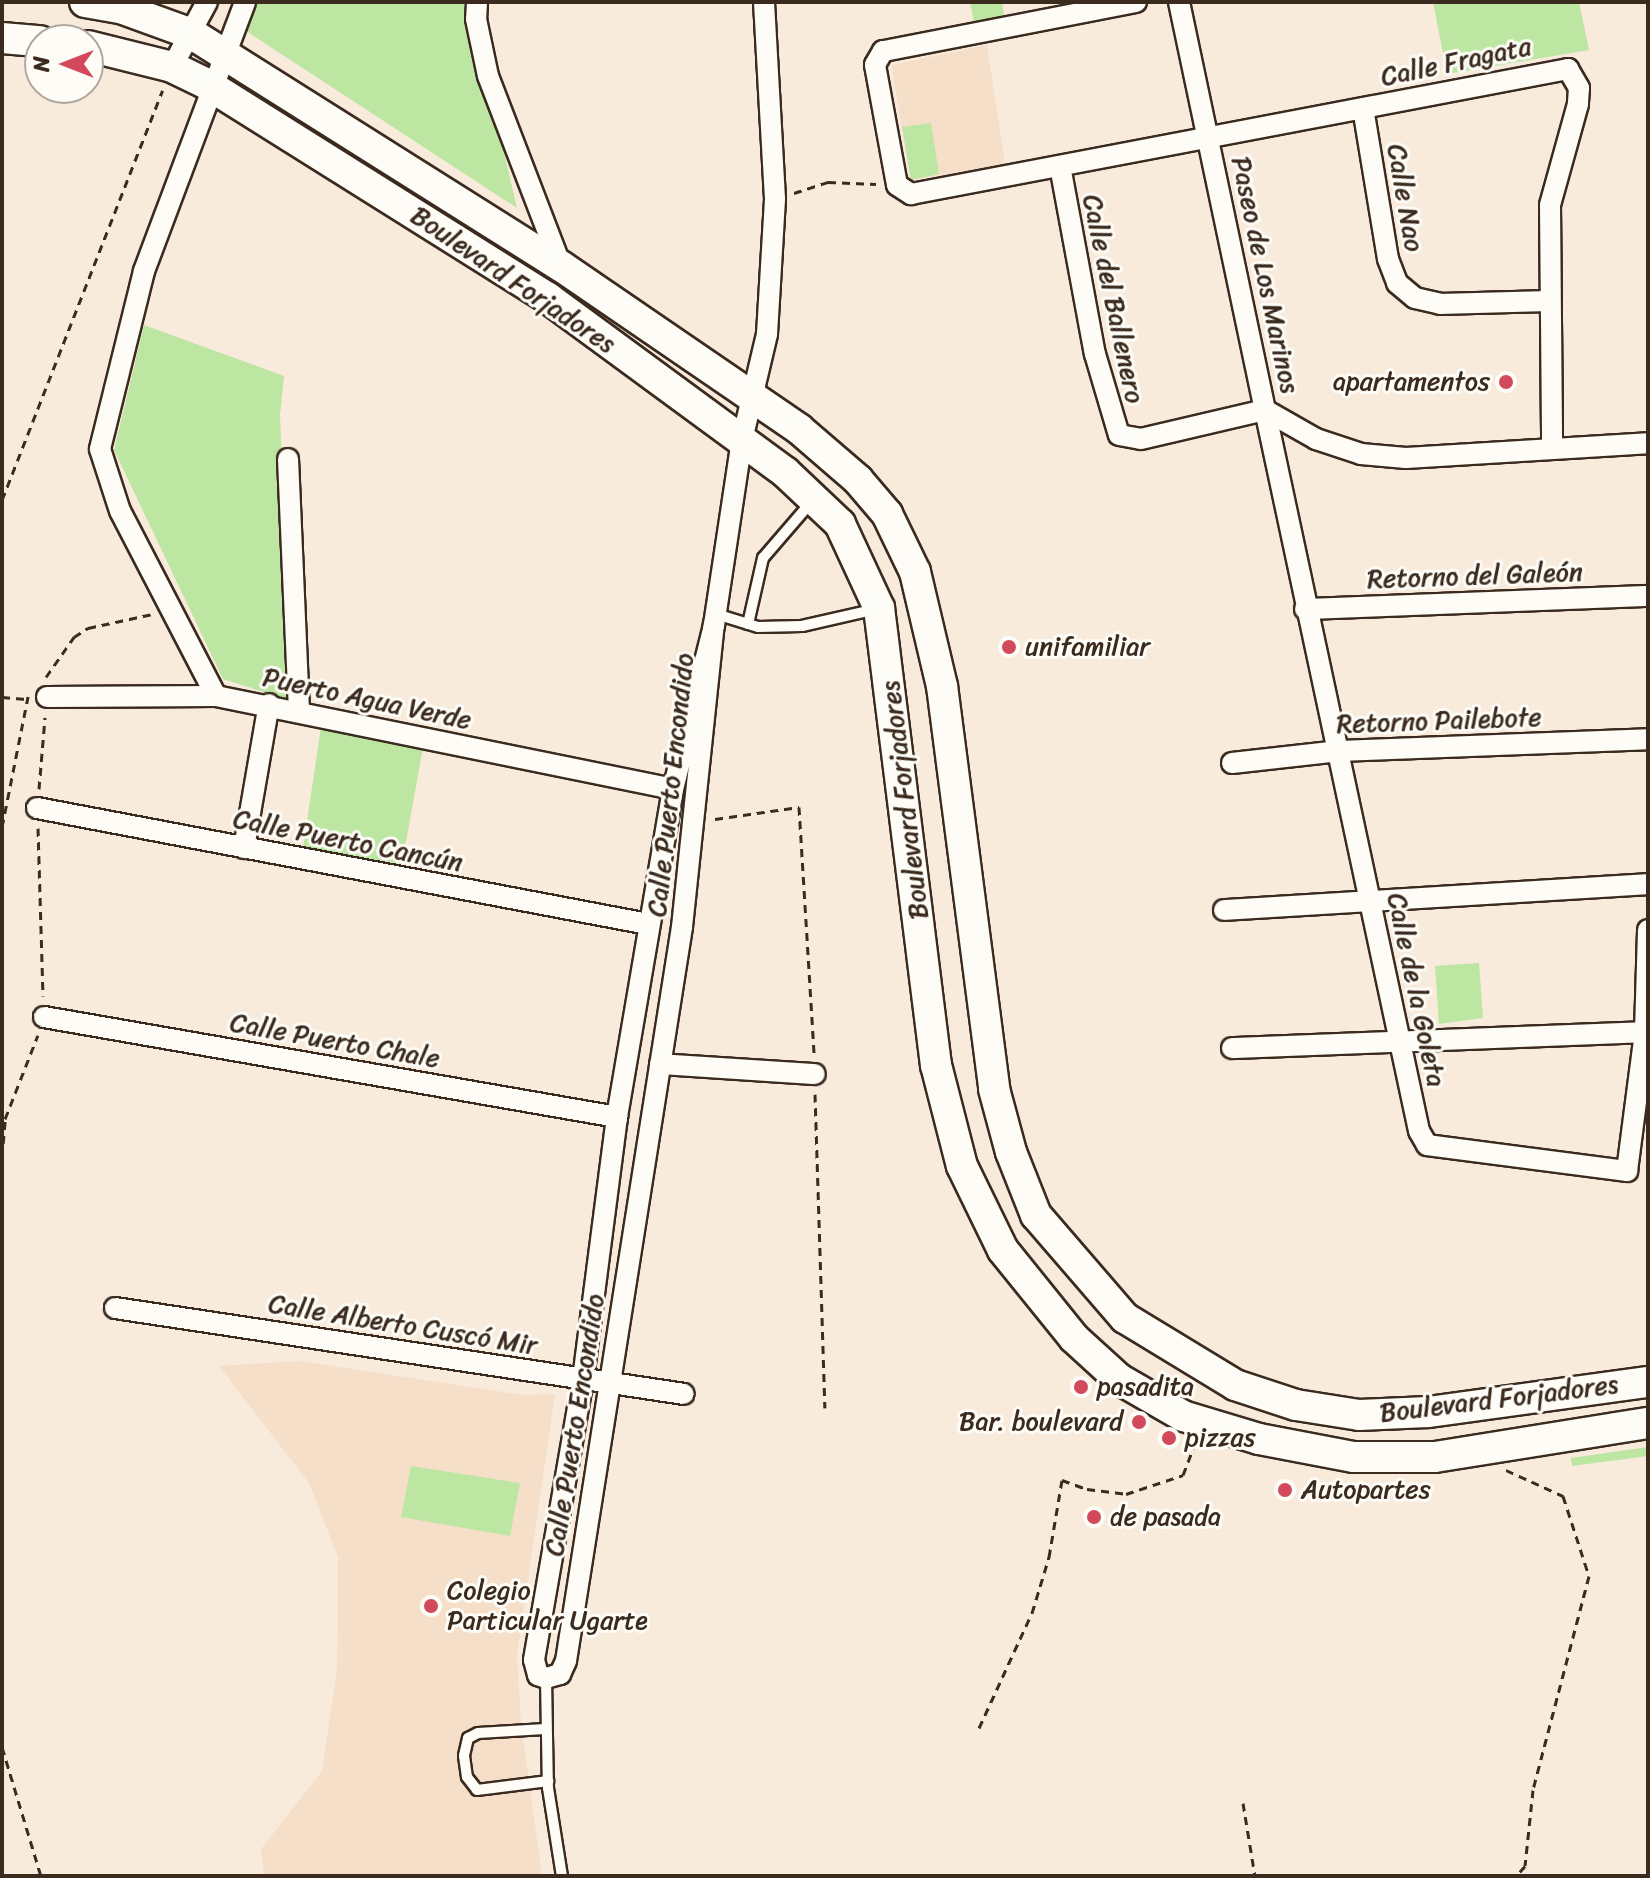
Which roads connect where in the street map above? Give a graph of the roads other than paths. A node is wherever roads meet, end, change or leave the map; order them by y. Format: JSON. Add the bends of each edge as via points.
{"nodes":[{"id":1,"x":85,"y":2,"type":"edge"},
{"id":2,"x":207,"y":2,"type":"edge"},
{"id":3,"x":245,"y":2,"type":"edge"},
{"id":4,"x":477,"y":2,"type":"edge"},
{"id":5,"x":764,"y":2,"type":"edge"},
{"id":6,"x":1136,"y":2,"type":"edge"},
{"id":7,"x":1179,"y":2,"type":"edge"},
{"id":8,"x":192,"y":34,"type":"junction"},
{"id":9,"x":2,"y":38,"type":"edge"},
{"id":10,"x":24,"y":40,"type":"edge"},
{"id":11,"x":104,"y":50,"type":"edge"},
{"id":12,"x":225,"y":55,"type":"junction"},
{"id":13,"x":172,"y":67,"type":"junction"},
{"id":14,"x":214,"y":88,"type":"junction"},
{"id":15,"x":1363,"y":108,"type":"junction"},
{"id":16,"x":1209,"y":138,"type":"junction"},
{"id":17,"x":1060,"y":166,"type":"junction"},
{"id":18,"x":561,"y":266,"type":"junction"},
{"id":19,"x":1548,"y":301,"type":"junction"},
{"id":20,"x":752,"y":397,"type":"junction"},
{"id":21,"x":1265,"y":410,"type":"junction"},
{"id":22,"x":742,"y":440,"type":"junction"},
{"id":23,"x":1648,"y":443,"type":"edge"},
{"id":24,"x":1552,"y":448,"type":"junction"},
{"id":25,"x":288,"y":459,"type":"dead end"},
{"id":26,"x":813,"y":499,"type":"junction"},
{"id":27,"x":1648,"y":596,"type":"edge"},
{"id":28,"x":879,"y":608,"type":"junction"},
{"id":29,"x":1305,"y":609,"type":"junction"},
{"id":30,"x":715,"y":620,"type":"junction"},
{"id":31,"x":748,"y":624,"type":"junction"},
{"id":32,"x":36,"y":692,"type":"road end"},
{"id":33,"x":216,"y":696,"type":"junction"},
{"id":34,"x":269,"y":704,"type":"junction"},
{"id":35,"x":299,"y":709,"type":"junction"},
{"id":36,"x":1648,"y":739,"type":"edge"},
{"id":37,"x":1339,"y":751,"type":"junction"},
{"id":38,"x":1232,"y":763,"type":"dead end"},
{"id":39,"x":673,"y":789,"type":"junction"},
{"id":40,"x":37,"y":808,"type":"road end"},
{"id":41,"x":244,"y":848,"type":"junction"},
{"id":42,"x":1648,"y":884,"type":"edge"},
{"id":43,"x":1370,"y":898,"type":"junction"},
{"id":44,"x":1224,"y":910,"type":"dead end"},
{"id":45,"x":684,"y":911,"type":"junction"},
{"id":46,"x":650,"y":915,"type":"junction"},
{"id":47,"x":1648,"y":930,"type":"edge"},
{"id":48,"x":44,"y":1017,"type":"road end"},
{"id":49,"x":1645,"y":1032,"type":"junction"},
{"id":50,"x":1403,"y":1039,"type":"junction"},
{"id":51,"x":1232,"y":1048,"type":"dead end"},
{"id":52,"x":660,"y":1064,"type":"junction"},
{"id":53,"x":815,"y":1074,"type":"dead end"},
{"id":54,"x":617,"y":1117,"type":"junction"},
{"id":55,"x":115,"y":1308,"type":"dead end"},
{"id":56,"x":583,"y":1379,"type":"junction"},
{"id":57,"x":1648,"y":1382,"type":"edge"},
{"id":58,"x":608,"y":1383,"type":"junction"},
{"id":59,"x":684,"y":1394,"type":"dead end"},
{"id":60,"x":1648,"y":1423,"type":"edge"},
{"id":61,"x":550,"y":1565,"type":"junction"},
{"id":62,"x":578,"y":1571,"type":"junction"},
{"id":63,"x":546,"y":1678,"type":"junction"},
{"id":64,"x":545,"y":1729,"type":"junction"},
{"id":65,"x":548,"y":1781,"type":"junction"},
{"id":66,"x":562,"y":1876,"type":"edge"}],
"edges":[{"from":1,"to":8,"type":"main road","name":"Boulevard Forjadores","via":[[123,9]]},
{"from":2,"to":8,"type":"street"},
{"from":3,"to":12,"type":"street"},
{"from":4,"to":18,"type":"street","via":[[488,76]]},
{"from":5,"to":20,"type":"street","name":"Calle Puerto Encondido","via":[[775,199],[767,334]]},
{"from":6,"to":17,"type":"street","name":"Calle Fragata","via":[[883,51],[875,65],[897,185],[911,194]]},
{"from":7,"to":16,"type":"street","name":"Paseo de Los Marinos"},
{"from":8,"to":12,"type":"main road","name":"Boulevard Forjadores"},
{"from":8,"to":13,"type":"street"},
{"from":9,"to":10,"type":"main road"},
{"from":11,"to":13,"type":"main road","name":"Boulevard Forjadores"},
{"from":12,"to":14,"type":"street"},
{"from":12,"to":18,"type":"main road","name":"Boulevard Forjadores"},
{"from":13,"to":14,"type":"main road","name":"Boulevard Forjadores"},
{"from":14,"to":22,"type":"main road","name":"Boulevard Forjadores","via":[[548,298]]},
{"from":14,"to":33,"type":"street","via":[[144,271],[100,449],[120,511]]},
{"from":15,"to":16,"type":"street","name":"Calle Fragata"},
{"from":15,"to":19,"type":"street","name":"Calle Nao","via":[[1388,259],[1397,283],[1415,298],[1440,304]]},
{"from":15,"to":19,"type":"street","name":"Calle Fragata","via":[[1568,69],[1579,88],[1550,205]]},
{"from":16,"to":17,"type":"street","name":"Calle Fragata"},
{"from":16,"to":21,"type":"street","name":"Paseo de Los Marinos"},
{"from":17,"to":21,"type":"street","name":"Calle del Ballenero","via":[[1095,354],[1119,435],[1141,439]]},
{"from":18,"to":20,"type":"main road","name":"Boulevard Forjadores"},
{"from":19,"to":24,"type":"street","name":"Calle Fragata"},
{"from":20,"to":22,"type":"street","name":"Calle Puerto Encondido"},
{"from":20,"to":57,"type":"main road","name":"Boulevard Forjadores","via":[[858,480],[887,514],[915,572],[942,686],[994,1089],[1036,1215],[1087,1277],[1125,1318],[1173,1349],[1235,1385],[1296,1405],[1359,1415],[1428,1412]]},
{"from":21,"to":24,"type":"street","name":"Paseo de Los Marinos","via":[[1316,439],[1361,454],[1406,458]]},
{"from":21,"to":29,"type":"street","name":"Calle de la Goleta"},
{"from":22,"to":26,"type":"main road","name":"Boulevard Forjadores"},
{"from":22,"to":30,"type":"street","name":"Calle Puerto Encondido"},
{"from":23,"to":24,"type":"street","name":"Paseo de Los Marinos"},
{"from":25,"to":35,"type":"street"},
{"from":26,"to":28,"type":"main road","name":"Boulevard Forjadores","via":[[840,524]]},
{"from":26,"to":31,"type":"lane","via":[[763,558]]},
{"from":27,"to":29,"type":"street","name":"Retorno del Galeón"},
{"from":28,"to":31,"type":"lane","via":[[802,626]]},
{"from":28,"to":60,"type":"main road","name":"Boulevard Forjadores","via":[[936,1065],[962,1166],[1003,1250],[1074,1338],[1119,1379],[1204,1422],[1353,1457],[1480,1451]]},
{"from":29,"to":37,"type":"street","name":"Calle de la Goleta"},
{"from":30,"to":31,"type":"lane"},
{"from":30,"to":39,"type":"street","name":"Calle Puerto Encondido"},
{"from":30,"to":45,"type":"street","name":"Calle Puerto Encondido"},
{"from":32,"to":33,"type":"street","name":"Puerto Agua Verde"},
{"from":33,"to":34,"type":"street","name":"Puerto Agua Verde"},
{"from":34,"to":35,"type":"street","name":"Puerto Agua Verde"},
{"from":34,"to":41,"type":"street"},
{"from":35,"to":39,"type":"street","name":"Puerto Agua Verde"},
{"from":36,"to":37,"type":"street","name":"Retorno Pailebote"},
{"from":37,"to":38,"type":"street","name":"Retorno Pailebote"},
{"from":37,"to":43,"type":"street","name":"Calle de la Goleta"},
{"from":39,"to":46,"type":"street","name":"Calle Puerto Encondido"},
{"from":40,"to":41,"type":"street","name":"Calle Puerto Cancún"},
{"from":41,"to":46,"type":"street","name":"Calle Puerto Cancún"},
{"from":42,"to":43,"type":"street"},
{"from":43,"to":44,"type":"street"},
{"from":43,"to":50,"type":"street","name":"Calle de la Goleta"},
{"from":45,"to":46,"type":"street","name":"Calle Puerto Cancún"},
{"from":45,"to":52,"type":"street","name":"Calle Puerto Encondido"},
{"from":46,"to":54,"type":"street","name":"Calle Puerto Encondido"},
{"from":47,"to":49,"type":"street","name":"Calle de la Goleta"},
{"from":48,"to":54,"type":"street","name":"Calle Puerto Chale"},
{"from":49,"to":50,"type":"street"},
{"from":49,"to":50,"type":"street","name":"Calle de la Goleta","via":[[1627,1171],[1427,1145],[1419,1131]]},
{"from":50,"to":51,"type":"street"},
{"from":52,"to":53,"type":"street"},
{"from":52,"to":58,"type":"street","name":"Calle Puerto Encondido"},
{"from":54,"to":56,"type":"street","name":"Calle Puerto Encondido"},
{"from":55,"to":56,"type":"street","name":"Calle Alberto Cuscó Mir"},
{"from":56,"to":58,"type":"street","name":"Calle Alberto Cuscó Mir"},
{"from":56,"to":61,"type":"street","name":"Calle Puerto Encondido"},
{"from":58,"to":59,"type":"street","name":"Calle Alberto Cuscó Mir"},
{"from":58,"to":62,"type":"street","name":"Calle Puerto Encondido"},
{"from":61,"to":62,"type":"street"},
{"from":61,"to":63,"type":"street","name":"Calle Puerto Encondido","via":[[534,1660],[538,1675]]},
{"from":62,"to":63,"type":"street","name":"Calle Puerto Encondido","via":[[566,1661],[560,1674]]},
{"from":63,"to":64,"type":"lane"},
{"from":64,"to":65,"type":"lane"},
{"from":64,"to":65,"type":"lane","via":[[478,1733],[468,1738],[464,1756],[467,1777],[477,1790]]},
{"from":65,"to":66,"type":"lane"}]}
